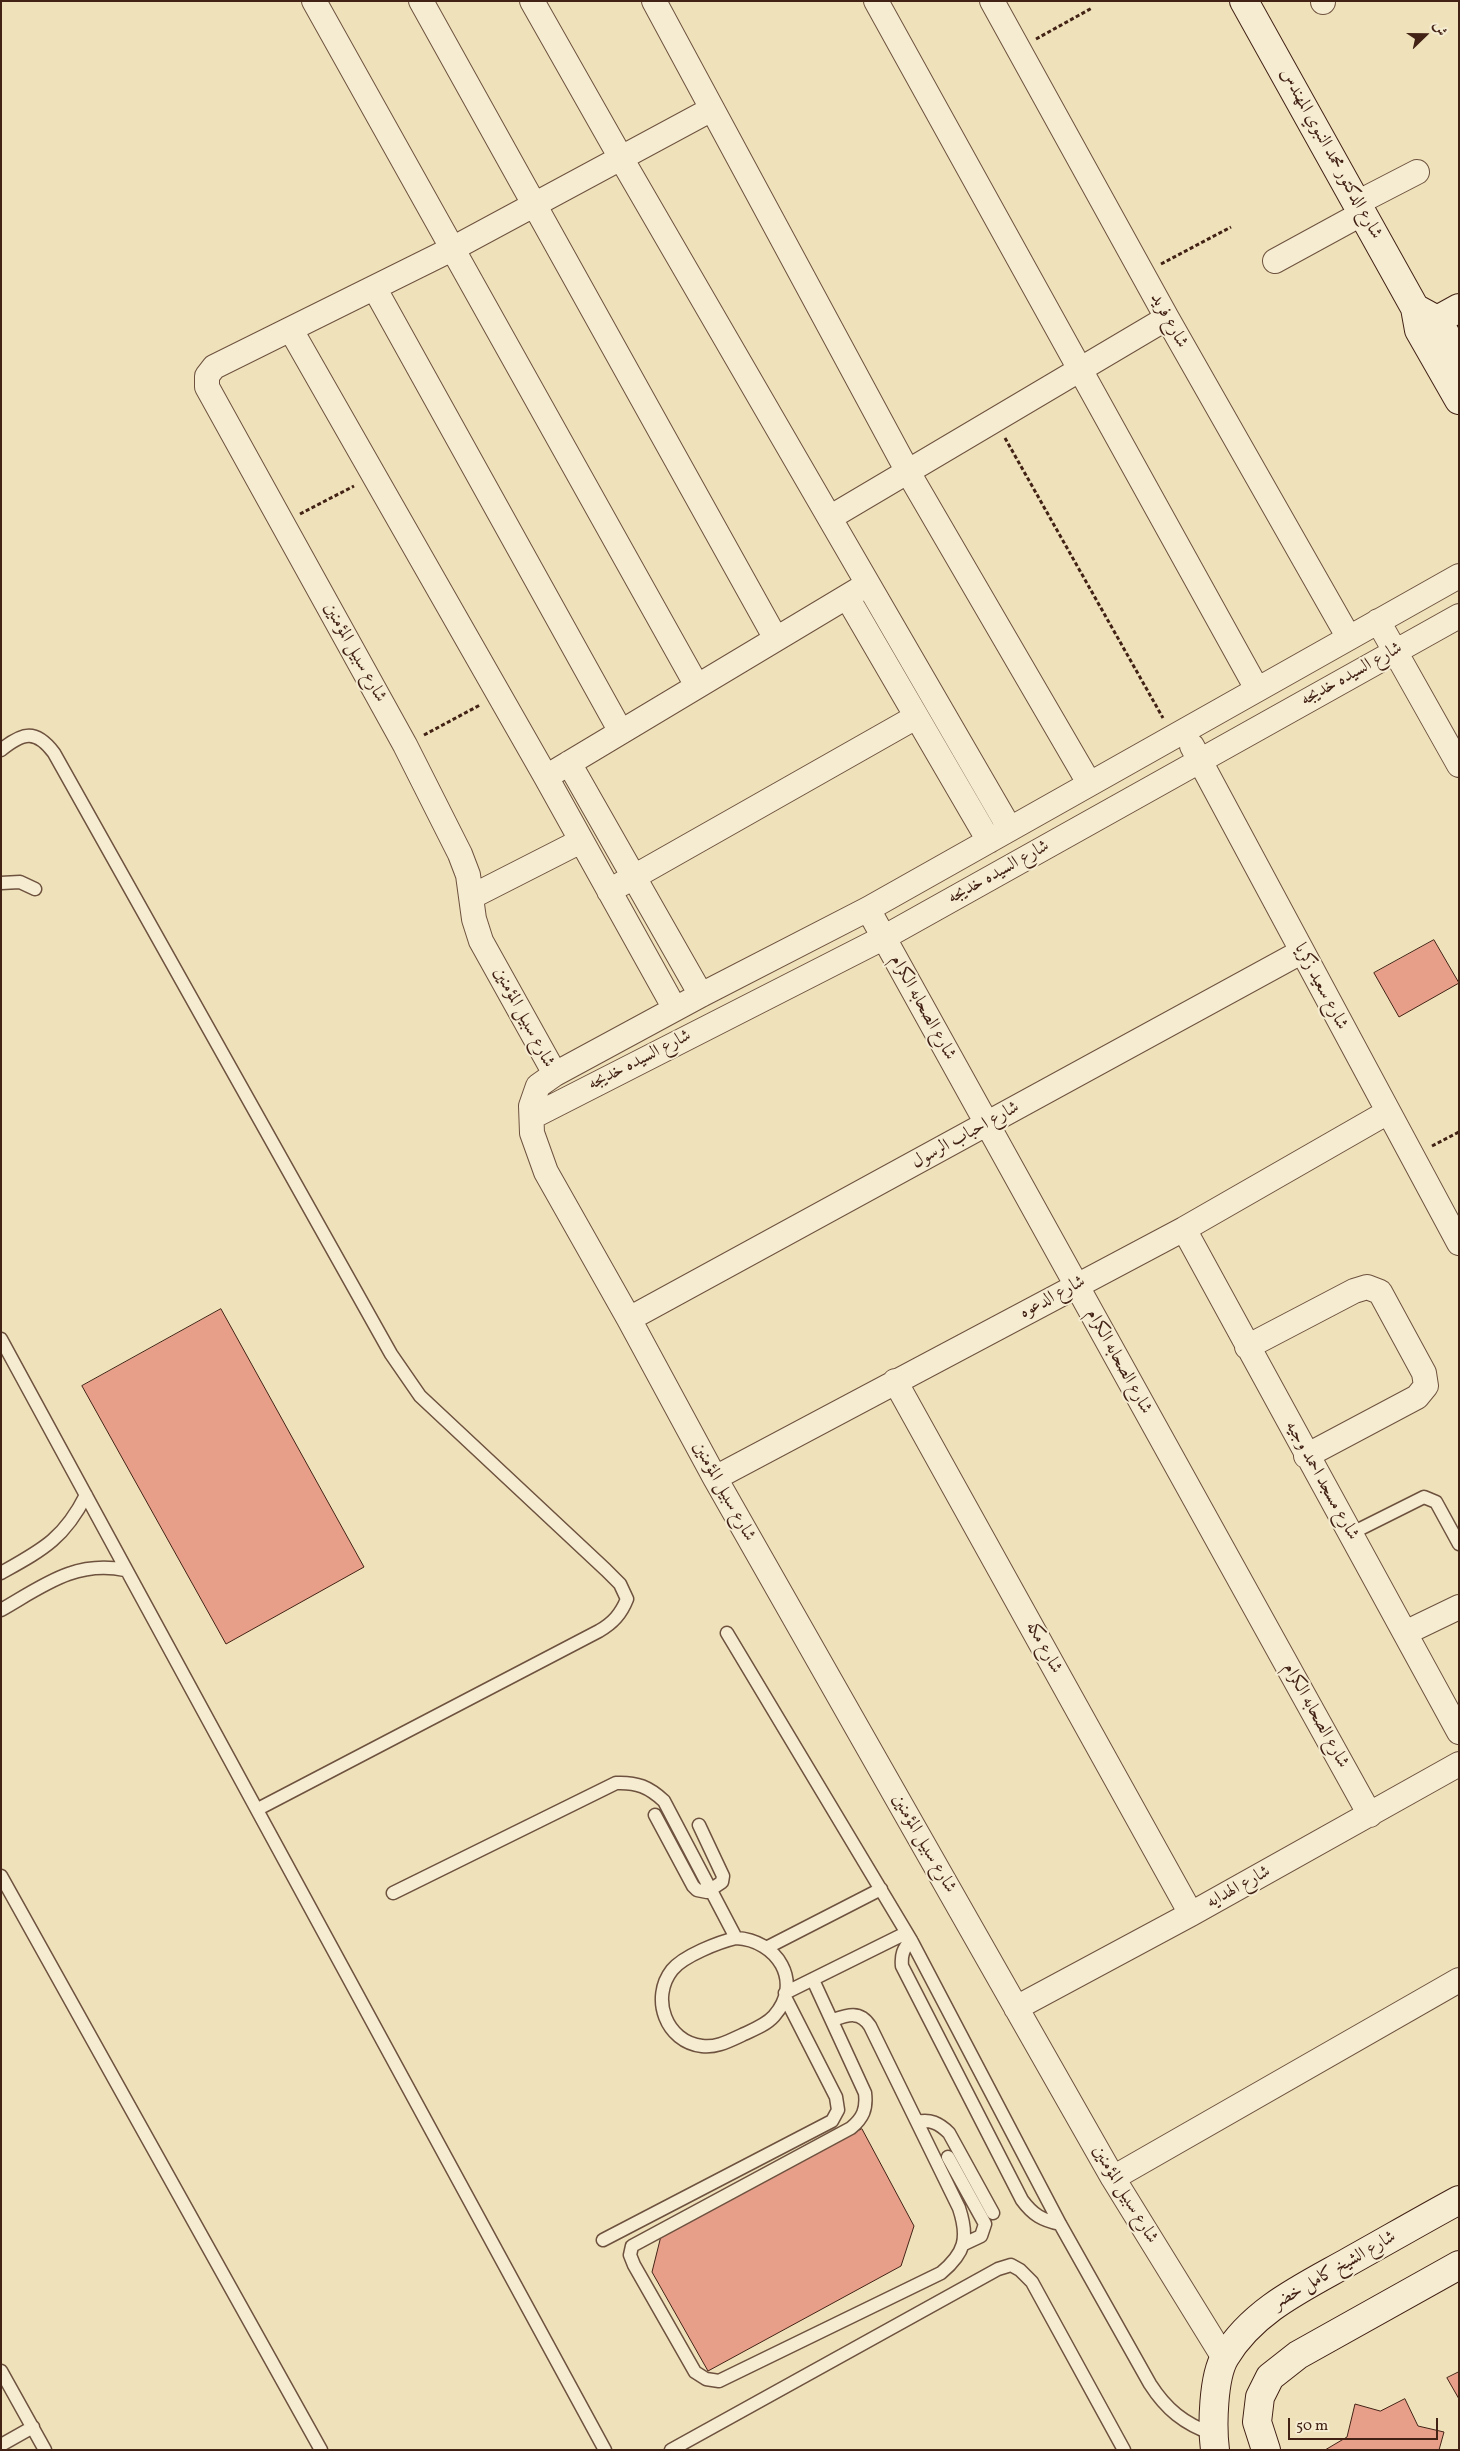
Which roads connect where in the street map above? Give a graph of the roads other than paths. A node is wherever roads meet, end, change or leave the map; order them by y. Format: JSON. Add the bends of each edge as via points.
{"nodes":[{"id":1,"x":314,"y":1,"type":"edge"},
{"id":2,"x":421,"y":1,"type":"edge"},
{"id":3,"x":532,"y":1,"type":"edge"},
{"id":4,"x":654,"y":1,"type":"edge"},
{"id":5,"x":876,"y":1,"type":"edge"},
{"id":6,"x":992,"y":1,"type":"edge"},
{"id":7,"x":1244,"y":1,"type":"edge"},
{"id":8,"x":712,"y":109,"type":"junction"},
{"id":9,"x":621,"y":158,"type":"junction"},
{"id":10,"x":1417,"y":172,"type":"dead end"},
{"id":11,"x":534,"y":205,"type":"junction"},
{"id":12,"x":1360,"y":208,"type":"junction"},
{"id":13,"x":452,"y":249,"type":"junction"},
{"id":14,"x":1275,"y":261,"type":"dead end"},
{"id":15,"x":375,"y":288,"type":"junction"},
{"id":16,"x":1433,"y":316,"type":"edge"},
{"id":17,"x":1166,"y":318,"type":"junction"},
{"id":18,"x":291,"y":330,"type":"junction"},
{"id":19,"x":1459,"y":357,"type":"edge"},
{"id":20,"x":1080,"y":370,"type":"junction"},
{"id":21,"x":1457,"y":392,"type":"edge"},
{"id":22,"x":908,"y":472,"type":"junction"},
{"id":23,"x":831,"y":517,"type":"junction"},
{"id":24,"x":1459,"y":576,"type":"edge"},
{"id":25,"x":868,"y":584,"type":"junction"},
{"id":26,"x":847,"y":597,"type":"junction"},
{"id":27,"x":1459,"y":616,"type":"edge"},
{"id":28,"x":1378,"y":621,"type":"junction"},
{"id":29,"x":1349,"y":638,"type":"junction"},
{"id":30,"x":776,"y":639,"type":"junction"},
{"id":31,"x":1396,"y":651,"type":"junction"},
{"id":32,"x":697,"y":686,"type":"junction"},
{"id":33,"x":1257,"y":689,"type":"junction"},
{"id":34,"x":916,"y":717,"type":"junction"},
{"id":35,"x":620,"y":732,"type":"junction"},
{"id":36,"x":1179,"y":734,"type":"junction"},
{"id":37,"x":1,"y":750,"type":"edge"},
{"id":38,"x":1200,"y":761,"type":"junction"},
{"id":39,"x":569,"y":763,"type":"junction"},
{"id":40,"x":1459,"y":766,"type":"edge"},
{"id":41,"x":546,"y":777,"type":"junction"},
{"id":42,"x":1089,"y":784,"type":"junction"},
{"id":43,"x":1010,"y":829,"type":"junction"},
{"id":44,"x":581,"y":840,"type":"junction"},
{"id":45,"x":989,"y":841,"type":"junction"},
{"id":46,"x":633,"y":877,"type":"junction"},
{"id":47,"x":1,"y":883,"type":"edge"},
{"id":48,"x":35,"y":889,"type":"dead end"},
{"id":49,"x":609,"y":891,"type":"junction"},
{"id":50,"x":472,"y":897,"type":"junction"},
{"id":51,"x":868,"y":909,"type":"junction"},
{"id":52,"x":883,"y":938,"type":"junction"},
{"id":53,"x":1301,"y":952,"type":"junction"},
{"id":54,"x":701,"y":995,"type":"junction"},
{"id":55,"x":675,"y":1009,"type":"junction"},
{"id":56,"x":554,"y":1074,"type":"junction"},
{"id":57,"x":1388,"y":1112,"type":"junction"},
{"id":58,"x":532,"y":1117,"type":"junction"},
{"id":59,"x":987,"y":1124,"type":"junction"},
{"id":60,"x":1184,"y":1229,"type":"junction"},
{"id":61,"x":1459,"y":1243,"type":"edge"},
{"id":62,"x":1076,"y":1286,"type":"junction"},
{"id":63,"x":629,"y":1319,"type":"junction"},
{"id":64,"x":1,"y":1340,"type":"edge"},
{"id":65,"x":1247,"y":1347,"type":"junction"},
{"id":66,"x":895,"y":1381,"type":"junction"},
{"id":67,"x":1306,"y":1456,"type":"junction"},
{"id":68,"x":715,"y":1478,"type":"junction"},
{"id":69,"x":86,"y":1495,"type":"junction"},
{"id":70,"x":1350,"y":1534,"type":"junction"},
{"id":71,"x":1459,"y":1544,"type":"edge"},
{"id":72,"x":125,"y":1570,"type":"junction"},
{"id":73,"x":1,"y":1573,"type":"edge"},
{"id":74,"x":1459,"y":1607,"type":"edge"},
{"id":75,"x":1,"y":1610,"type":"edge"},
{"id":76,"x":1405,"y":1633,"type":"junction"},
{"id":77,"x":727,"y":1634,"type":"dead end"},
{"id":78,"x":1459,"y":1732,"type":"edge"},
{"id":79,"x":1459,"y":1764,"type":"edge"},
{"id":80,"x":258,"y":1809,"type":"junction"},
{"id":81,"x":655,"y":1815,"type":"dead end"},
{"id":82,"x":1370,"y":1815,"type":"junction"},
{"id":83,"x":698,"y":1826,"type":"dead end"},
{"id":84,"x":1,"y":1876,"type":"edge"},
{"id":85,"x":881,"y":1889,"type":"junction"},
{"id":86,"x":711,"y":1890,"type":"junction"},
{"id":87,"x":393,"y":1893,"type":"dead end"},
{"id":88,"x":1191,"y":1914,"type":"junction"},
{"id":89,"x":908,"y":1936,"type":"junction"},
{"id":90,"x":736,"y":1938,"type":"junction"},
{"id":91,"x":768,"y":1947,"type":"junction"},
{"id":92,"x":814,"y":1980,"type":"junction"},
{"id":93,"x":1459,"y":1980,"type":"edge"},
{"id":94,"x":785,"y":1995,"type":"junction"},
{"id":95,"x":1016,"y":2008,"type":"junction"},
{"id":96,"x":833,"y":2020,"type":"junction"},
{"id":97,"x":917,"y":2122,"type":"junction"},
{"id":98,"x":948,"y":2157,"type":"dead end"},
{"id":99,"x":1112,"y":2178,"type":"junction"},
{"id":100,"x":1459,"y":2200,"type":"edge"},
{"id":101,"x":993,"y":2214,"type":"dead end"},
{"id":102,"x":1060,"y":2224,"type":"junction"},
{"id":103,"x":603,"y":2240,"type":"dead end"},
{"id":104,"x":964,"y":2244,"type":"junction"},
{"id":105,"x":1459,"y":2265,"type":"edge"},
{"id":106,"x":1224,"y":2358,"type":"junction"},
{"id":107,"x":1,"y":2371,"type":"edge"},
{"id":108,"x":33,"y":2427,"type":"junction"},
{"id":109,"x":1214,"y":2442,"type":"edge"},
{"id":110,"x":1,"y":2444,"type":"edge"},
{"id":111,"x":45,"y":2450,"type":"edge"},
{"id":112,"x":321,"y":2450,"type":"edge"},
{"id":113,"x":605,"y":2450,"type":"edge"},
{"id":114,"x":671,"y":2450,"type":"edge"},
{"id":115,"x":1124,"y":2450,"type":"edge"},
{"id":116,"x":1266,"y":2450,"type":"edge"}],
"edges":[{"from":1,"to":13,"type":"street"},
{"from":2,"to":11,"type":"street"},
{"from":3,"to":9,"type":"street"},
{"from":4,"to":8,"type":"street"},
{"from":5,"to":20,"type":"street"},
{"from":6,"to":17,"type":"street","name":"شارع فريد"},
{"from":7,"to":12,"type":"main road","name":"شارع الدكتور محمد النبوي المهندس"},
{"from":8,"to":9,"type":"street"},
{"from":8,"to":22,"type":"street"},
{"from":9,"to":11,"type":"street"},
{"from":9,"to":23,"type":"street"},
{"from":10,"to":12,"type":"street"},
{"from":11,"to":13,"type":"street"},
{"from":11,"to":30,"type":"street"},
{"from":12,"to":14,"type":"street"},
{"from":12,"to":16,"type":"main road","name":"شارع الدكتور محمد النبوي المهندس"},
{"from":13,"to":15,"type":"street"},
{"from":13,"to":32,"type":"street"},
{"from":15,"to":18,"type":"street"},
{"from":15,"to":35,"type":"street"},
{"from":16,"to":19,"type":"main road"},
{"from":16,"to":21,"type":"main road"},
{"from":17,"to":20,"type":"street"},
{"from":17,"to":29,"type":"street","name":"شارع فريد"},
{"from":18,"to":41,"type":"street"},
{"from":18,"to":50,"type":"street","name":"شارع سبيل المؤمنين","via":[[214,367],[206,387],[405,745],[460,854]]},
{"from":20,"to":22,"type":"street"},
{"from":20,"to":33,"type":"street"},
{"from":22,"to":23,"type":"street"},
{"from":22,"to":42,"type":"street"},
{"from":23,"to":25,"type":"street"},
{"from":24,"to":28,"type":"street","name":"شارع السيده خديجه"},
{"from":25,"to":26,"type":"street"},
{"from":25,"to":43,"type":"street"},
{"from":26,"to":30,"type":"street"},
{"from":26,"to":34,"type":"street"},
{"from":27,"to":31,"type":"street","name":"شارع السيده خديجه"},
{"from":28,"to":29,"type":"street","name":"شارع السيده خديجه"},
{"from":28,"to":31,"type":"street"},
{"from":29,"to":33,"type":"street","name":"شارع السيده خديجه"},
{"from":30,"to":32,"type":"street"},
{"from":31,"to":38,"type":"street","name":"شارع السيده خديجه"},
{"from":31,"to":40,"type":"street"},
{"from":32,"to":35,"type":"street"},
{"from":33,"to":36,"type":"street","name":"شارع السيده خديجه"},
{"from":34,"to":45,"type":"street"},
{"from":34,"to":46,"type":"street"},
{"from":35,"to":39,"type":"street"},
{"from":36,"to":38,"type":"street","name":"شارع سعيد زكريا"},
{"from":36,"to":42,"type":"street","name":"شارع السيده خديجه"},
{"from":37,"to":80,"type":"lane","via":[[15,738],[29,735],[45,741],[54,753],[391,1354],[420,1396],[606,1570],[620,1584],[627,1599],[611,1624],[599,1631]]},
{"from":38,"to":52,"type":"street","name":"شارع السيده خديجه"},
{"from":38,"to":53,"type":"street","name":"شارع سعيد زكريا"},
{"from":39,"to":41,"type":"street"},
{"from":39,"to":46,"type":"street"},
{"from":41,"to":44,"type":"street"},
{"from":42,"to":43,"type":"street","name":"شارع السيده خديجه"},
{"from":43,"to":45,"type":"street","name":"شارع السيده خديجه"},
{"from":44,"to":49,"type":"street"},
{"from":44,"to":50,"type":"street"},
{"from":45,"to":51,"type":"street","name":"شارع السيده خديجه"},
{"from":46,"to":49,"type":"street"},
{"from":46,"to":54,"type":"street"},
{"from":47,"to":48,"type":"lane","via":[[20,882]]},
{"from":49,"to":55,"type":"street"},
{"from":50,"to":56,"type":"street","name":"شارع سبيل المؤمنين","via":[[474,919],[481,940]]},
{"from":51,"to":52,"type":"street","name":"شارع الصحابه الكرام"},
{"from":51,"to":54,"type":"street","name":"شارع السيده خديجه"},
{"from":52,"to":58,"type":"street","name":"شارع السيده خديجه"},
{"from":52,"to":59,"type":"street","name":"شارع الصحابه الكرام"},
{"from":53,"to":57,"type":"street","name":"شارع سعيد زكريا"},
{"from":53,"to":59,"type":"street","name":"شارع احباب الرسول"},
{"from":54,"to":55,"type":"street","name":"شارع السيده خديجه"},
{"from":55,"to":56,"type":"street","name":"شارع السيده خديجه"},
{"from":56,"to":58,"type":"street","name":"شارع سبيل المؤمنين","via":[[538,1086],[531,1106]]},
{"from":57,"to":60,"type":"street","name":"شارع الدعوه"},
{"from":57,"to":61,"type":"street","name":"شارع سعيد زكريا"},
{"from":58,"to":63,"type":"street","name":"شارع سبيل المؤمنين","via":[[532,1134],[546,1172]]},
{"from":59,"to":62,"type":"street","name":"شارع الصحابه الكرام"},
{"from":59,"to":63,"type":"street","name":"شارع احباب الرسول"},
{"from":60,"to":62,"type":"street","name":"شارع الدعوه"},
{"from":60,"to":65,"type":"street","name":"شارع مسجد احمد وجيه"},
{"from":62,"to":66,"type":"street","name":"شارع الدعوه"},
{"from":62,"to":82,"type":"street","name":"شارع الصحابه الكرام"},
{"from":63,"to":68,"type":"street","name":"شارع سبيل المؤمنين"},
{"from":64,"to":69,"type":"lane"},
{"from":65,"to":67,"type":"street","name":"شارع مسجد احمد وجيه"},
{"from":65,"to":67,"type":"street","via":[[1354,1290],[1367,1287],[1380,1292],[1424,1373],[1426,1386],[1418,1397]]},
{"from":66,"to":68,"type":"street","name":"شارع الدعوه"},
{"from":66,"to":88,"type":"street","name":"شارع مكه"},
{"from":67,"to":70,"type":"street","name":"شارع مسجد احمد وجيه"},
{"from":68,"to":95,"type":"street","name":"شارع سبيل المؤمنين"},
{"from":69,"to":72,"type":"lane"},
{"from":69,"to":73,"type":"lane","via":[[75,1517],[59,1537]]},
{"from":70,"to":71,"type":"lane","via":[[1424,1497],[1436,1502]]},
{"from":70,"to":76,"type":"street","name":"شارع مسجد احمد وجيه"},
{"from":72,"to":75,"type":"lane","via":[[96,1567],[74,1571]]},
{"from":72,"to":80,"type":"lane"},
{"from":74,"to":76,"type":"street"},
{"from":76,"to":78,"type":"street","name":"شارع مسجد احمد وجيه"},
{"from":77,"to":85,"type":"lane"},
{"from":79,"to":82,"type":"street","name":"شارع الهدايه"},
{"from":80,"to":113,"type":"lane"},
{"from":81,"to":86,"type":"lane","via":[[693,1886],[702,1892]]},
{"from":82,"to":88,"type":"street","name":"شارع الهدايه"},
{"from":83,"to":86,"type":"lane","via":[[723,1876],[722,1882]]},
{"from":84,"to":112,"type":"lane"},
{"from":85,"to":89,"type":"lane"},
{"from":85,"to":91,"type":"lane"},
{"from":86,"to":87,"type":"lane","via":[[664,1801],[652,1789],[633,1782],[616,1783]]},
{"from":86,"to":90,"type":"lane"},
{"from":88,"to":95,"type":"street","name":"شارع الهدايه"},
{"from":89,"to":92,"type":"lane"},
{"from":89,"to":102,"type":"lane"},
{"from":89,"to":102,"type":"lane","via":[[901,1956],[902,1966],[1022,2200],[1032,2213],[1045,2221]]},
{"from":90,"to":91,"type":"lane"},
{"from":90,"to":94,"type":"lane","via":[[682,1961],[672,1969],[664,1986],[661,2004],[670,2028],[690,2043],[714,2046],[766,2024]]},
{"from":91,"to":94,"type":"lane","via":[[782,1964],[786,1975]]},
{"from":92,"to":94,"type":"lane"},
{"from":92,"to":96,"type":"lane"},
{"from":93,"to":99,"type":"street"},
{"from":94,"to":103,"type":"lane","via":[[836,2097],[838,2110],[832,2121]]},
{"from":95,"to":99,"type":"street","name":"شارع سبيل المؤمنين"},
{"from":96,"to":97,"type":"lane","via":[[853,2015],[867,2021]]},
{"from":96,"to":104,"type":"lane","via":[[865,2093],[865,2112],[859,2121],[632,2246],[630,2255],[634,2265],[695,2372],[706,2379],[719,2381],[941,2273],[956,2261]]},
{"from":97,"to":101,"type":"lane","via":[[931,2121],[949,2133]]},
{"from":97,"to":104,"type":"lane","via":[[959,2208],[965,2226]]},
{"from":98,"to":104,"type":"lane","via":[[985,2224],[981,2236]]},
{"from":99,"to":106,"type":"street","name":"شارع سبيل المؤمنين"},
{"from":100,"to":106,"type":"main road","name":"شارع الشيخ كامل خضر","via":[[1265,2312],[1242,2333]]},
{"from":102,"to":109,"type":"lane","via":[[1157,2396],[1176,2416]]},
{"from":105,"to":116,"type":"main road","via":[[1298,2355],[1270,2377],[1260,2397],[1257,2422]]},
{"from":106,"to":109,"type":"main road","via":[[1217,2383]]},
{"from":107,"to":108,"type":"lane"},
{"from":108,"to":110,"type":"lane"},
{"from":108,"to":111,"type":"lane"},
{"from":114,"to":115,"type":"lane","via":[[998,2269],[1011,2266],[1032,2282]]}]}
